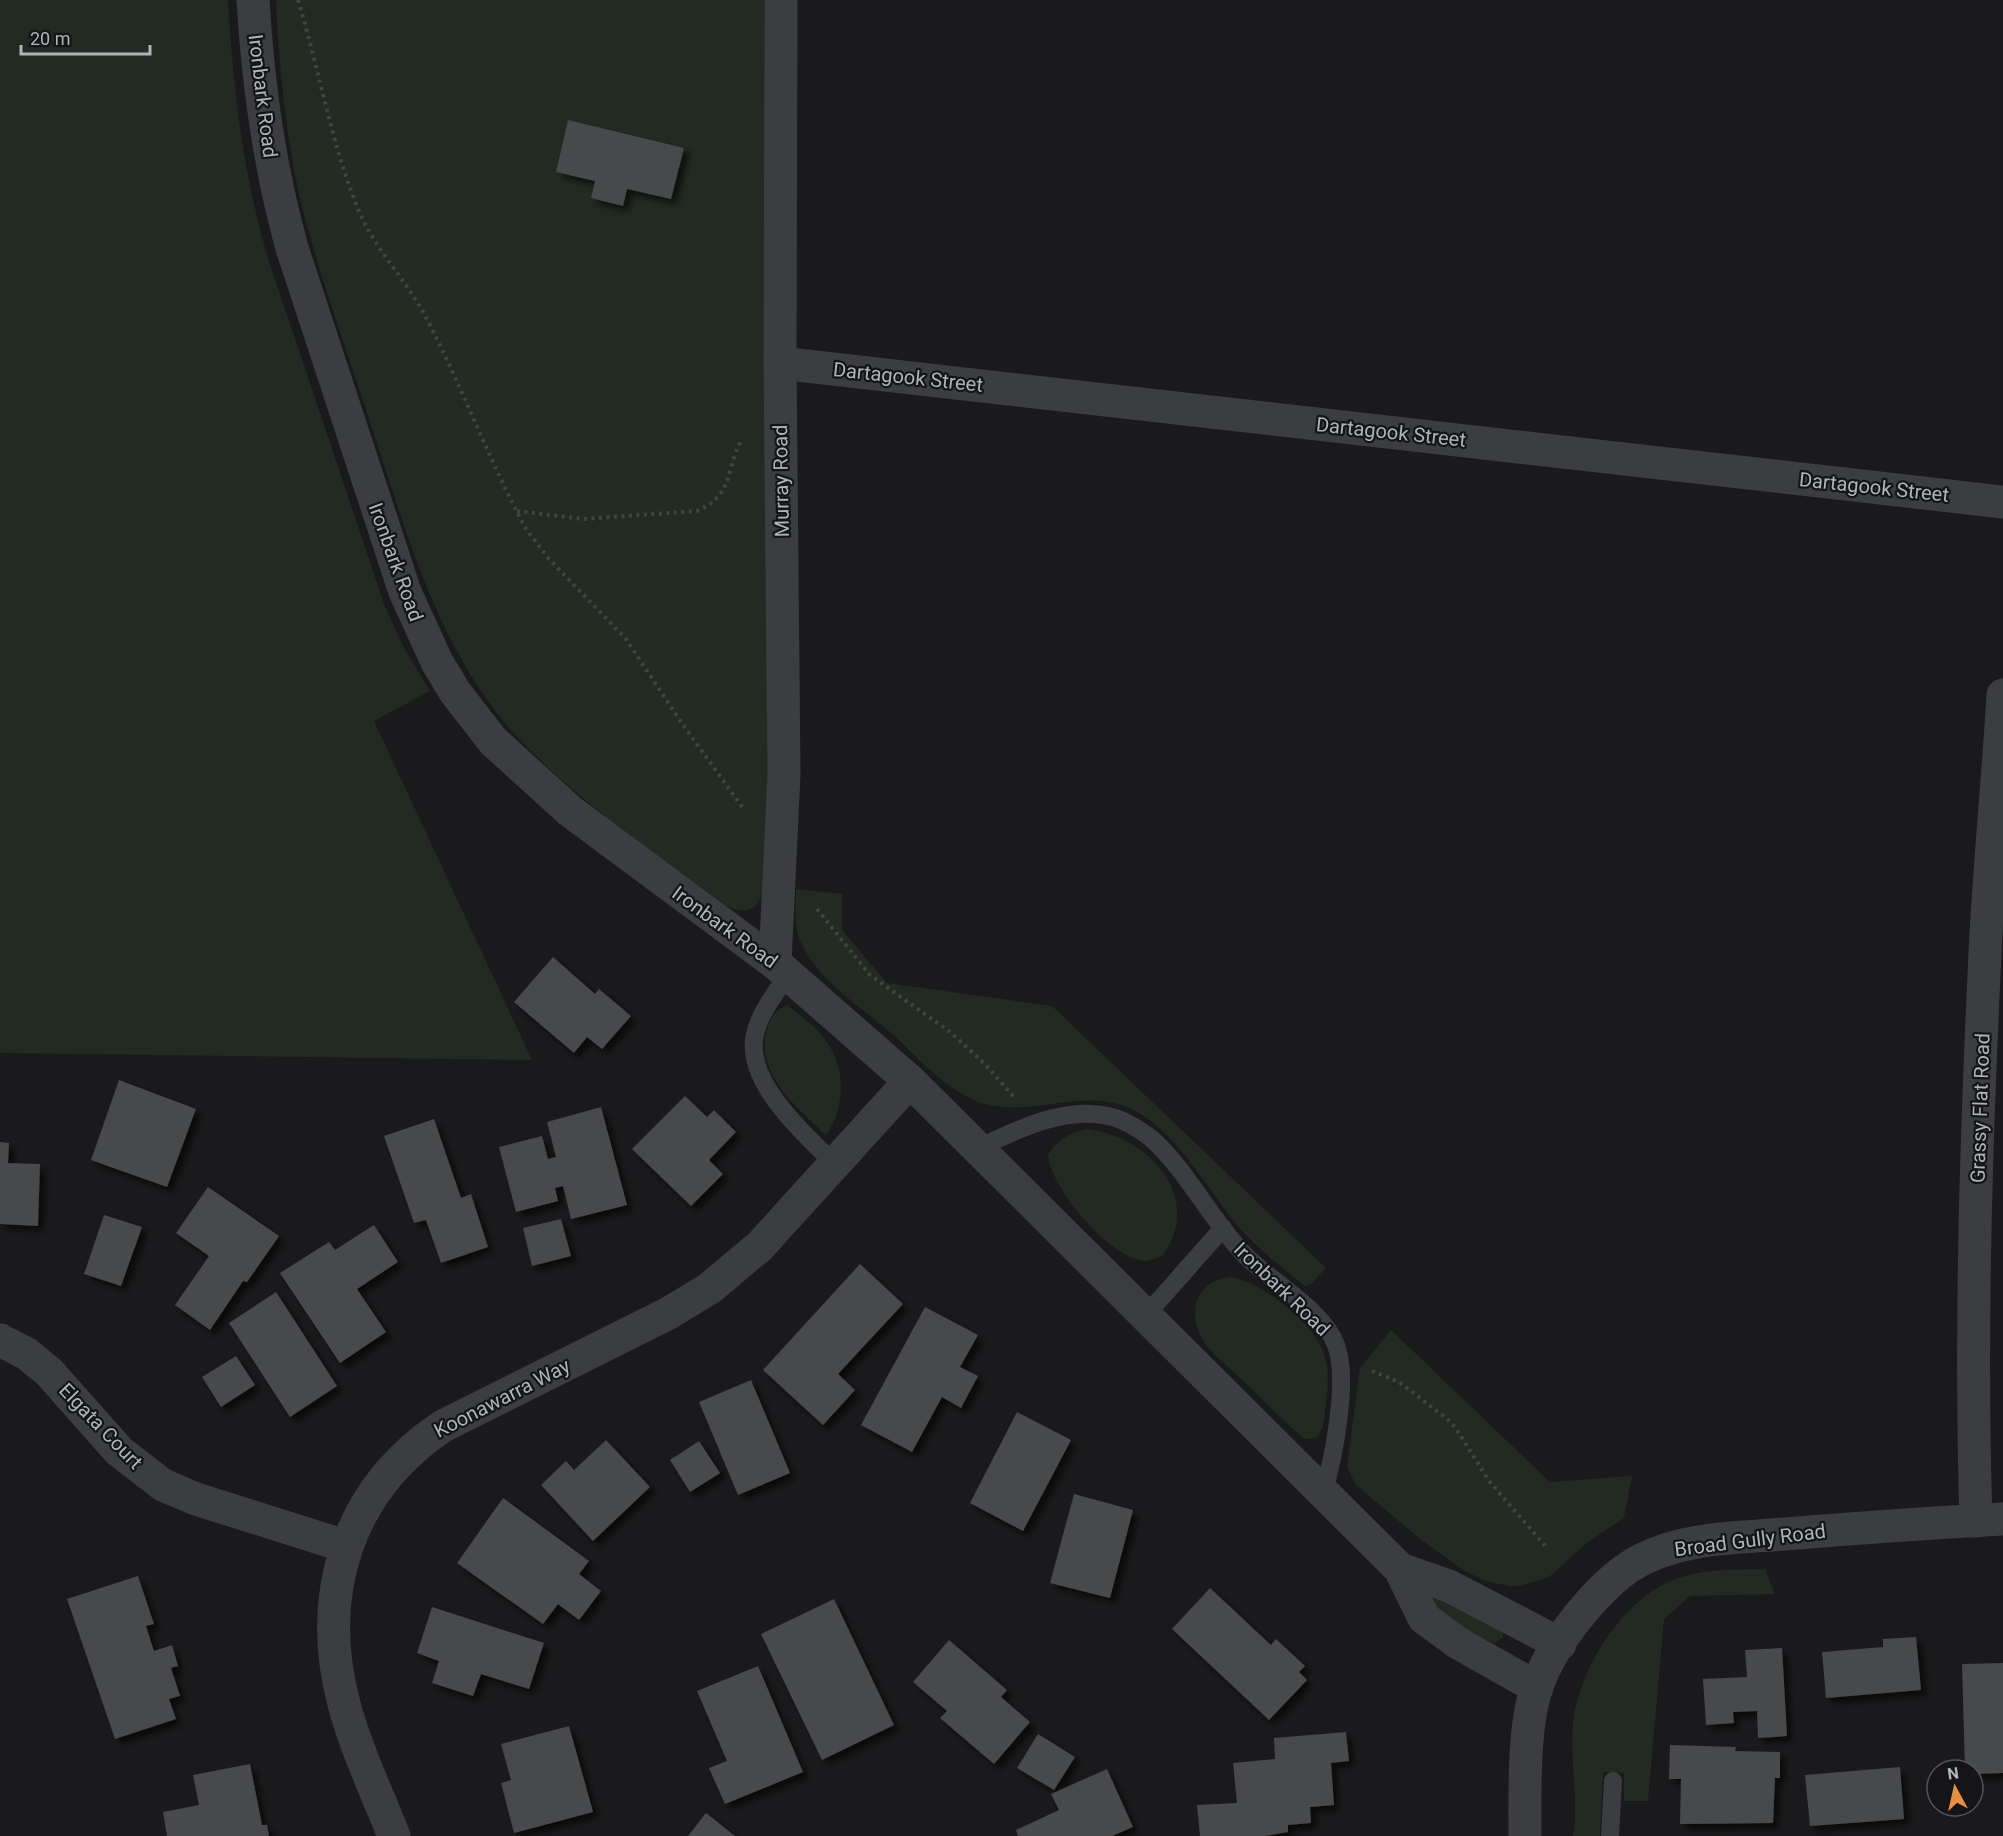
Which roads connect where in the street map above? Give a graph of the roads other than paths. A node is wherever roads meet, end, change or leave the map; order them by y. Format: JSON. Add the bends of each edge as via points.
{"nodes":[{"id":1,"x":253,"y":0,"type":"edge"},
{"id":2,"x":781,"y":0,"type":"edge"},
{"id":3,"x":780,"y":363,"type":"junction"},
{"id":4,"x":2003,"y":502,"type":"edge"},
{"id":5,"x":2003,"y":695,"type":"edge"},
{"id":6,"x":782,"y":968,"type":"junction"},
{"id":7,"x":910,"y":1081,"type":"junction"},
{"id":8,"x":978,"y":1148,"type":"junction"},
{"id":9,"x":834,"y":1164,"type":"junction"},
{"id":10,"x":1223,"y":1228,"type":"junction"},
{"id":11,"x":1146,"y":1315,"type":"junction"},
{"id":12,"x":0,"y":1340,"type":"edge"},
{"id":13,"x":1323,"y":1493,"type":"junction"},
{"id":14,"x":1989,"y":1520,"type":"edge"},
{"id":15,"x":345,"y":1546,"type":"junction"},
{"id":16,"x":1400,"y":1569,"type":"junction"},
{"id":17,"x":1548,"y":1665,"type":"junction"},
{"id":18,"x":1613,"y":1781,"type":"dead end"},
{"id":19,"x":394,"y":1836,"type":"edge"},
{"id":20,"x":1526,"y":1836,"type":"edge"},
{"id":21,"x":1611,"y":1836,"type":"edge"}],
"edges":[{"from":1,"to":6,"type":"street","name":"Ironbark Road","via":[[262,109],[289,238],[405,592],[437,662],[493,741],[542,788]]},
{"from":2,"to":3,"type":"street","name":"Murray Road"},
{"from":3,"to":4,"type":"street","name":"Dartagook Street"},
{"from":3,"to":6,"type":"street","name":"Murray Road"},
{"from":5,"to":14,"type":"street","name":"Grassy Flat Road","via":[[1985,952],[1975,1313]]},
{"from":6,"to":7,"type":"street","name":"Ironbark Road"},
{"from":6,"to":9,"type":"lane","name":"Ironbark Road","via":[[758,1022],[754,1058],[772,1094]]},
{"from":7,"to":8,"type":"street","name":"Ironbark Road"},
{"from":7,"to":9,"type":"street","name":"Koonawarra Way"},
{"from":8,"to":10,"type":"lane","name":"Ironbark Road","via":[[1058,1117],[1094,1113],[1125,1121],[1162,1150]]},
{"from":8,"to":11,"type":"street","name":"Ironbark Road"},
{"from":9,"to":15,"type":"street","name":"Koonawarra Way","via":[[760,1246],[711,1288],[669,1313],[470,1411],[418,1442],[376,1489]]},
{"from":10,"to":11,"type":"lane","name":"Ironbark Road"},
{"from":10,"to":13,"type":"lane","name":"Ironbark Road","via":[[1244,1254],[1327,1330],[1335,1343],[1341,1370],[1335,1441]]},
{"from":11,"to":13,"type":"street","name":"Ironbark Road"},
{"from":12,"to":15,"type":"street","name":"Elgata Court","via":[[27,1354],[49,1372],[119,1451],[163,1485]]},
{"from":13,"to":16,"type":"street","name":"Ironbark Road"},
{"from":14,"to":17,"type":"street","name":"Broad Gully Road","via":[[1713,1540],[1664,1551],[1643,1559],[1604,1588]]},
{"from":15,"to":19,"type":"street","name":"Koonawarra Way","via":[[333,1623],[337,1668],[353,1734]]},
{"from":16,"to":17,"type":"street","name":"Ironbark Road","via":[[1449,1586]]},
{"from":16,"to":17,"type":"street","name":"Ironbark Road","via":[[1424,1618],[1458,1643]]},
{"from":17,"to":20,"type":"street","via":[[1527,1751]]},
{"from":18,"to":21,"type":"lane"}]}
